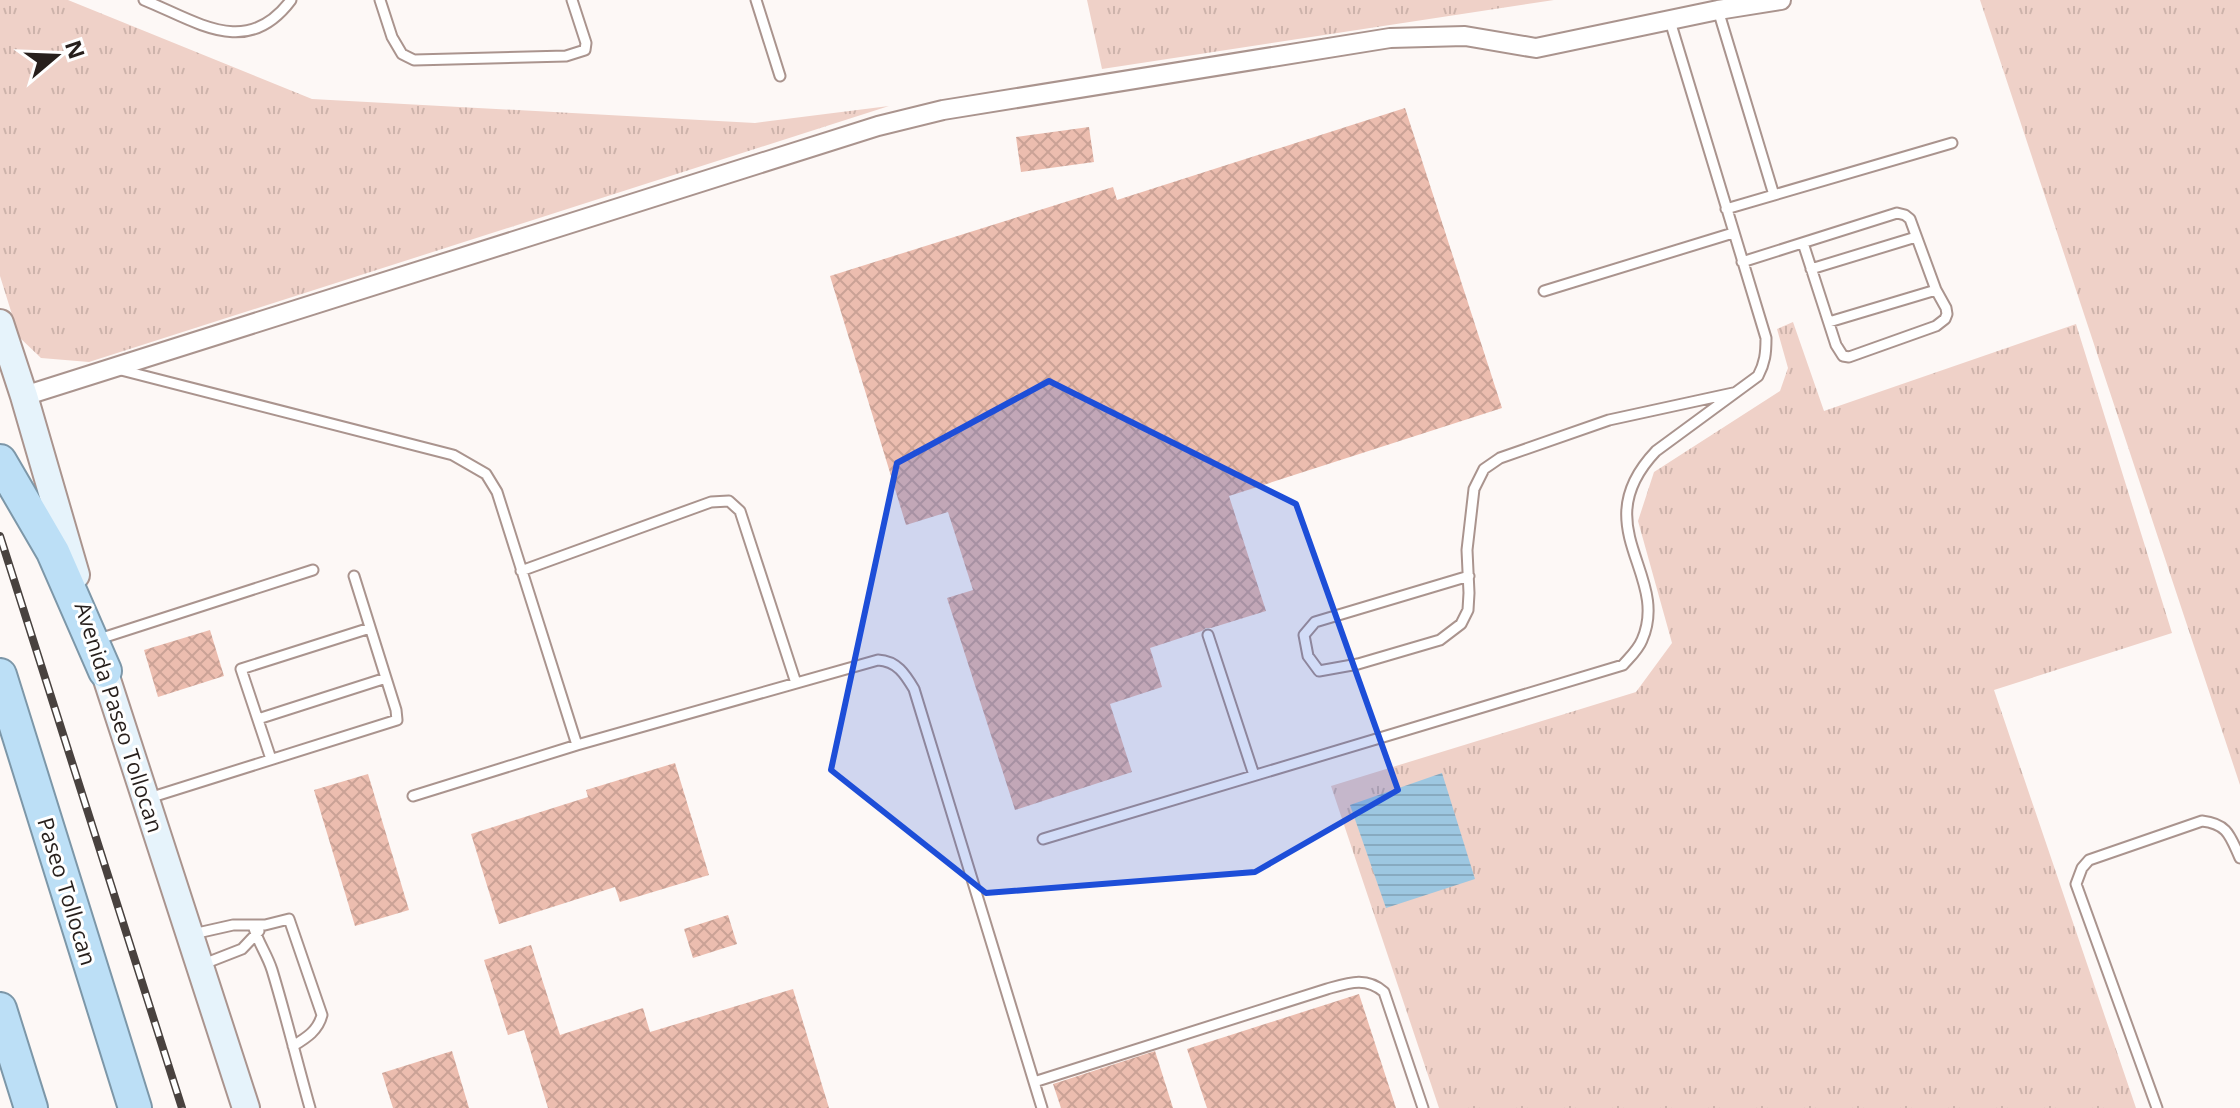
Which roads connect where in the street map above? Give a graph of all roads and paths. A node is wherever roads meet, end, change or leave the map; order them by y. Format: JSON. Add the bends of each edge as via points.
{"nodes":[{"id":1,"x":144,"y":0,"type":"edge"},
{"id":2,"x":291,"y":0,"type":"edge"},
{"id":3,"x":380,"y":0,"type":"edge"},
{"id":4,"x":572,"y":0,"type":"edge"},
{"id":5,"x":756,"y":0,"type":"edge"},
{"id":6,"x":1781,"y":0,"type":"edge"},
{"id":7,"x":1718,"y":10,"type":"junction"},
{"id":8,"x":1670,"y":21,"type":"junction"},
{"id":9,"x":780,"y":76,"type":"dead end"},
{"id":10,"x":1952,"y":143,"type":"dead end"},
{"id":11,"x":1774,"y":195,"type":"junction"},
{"id":12,"x":1726,"y":209,"type":"junction"},
{"id":13,"x":1733,"y":233,"type":"junction"},
{"id":14,"x":1916,"y":237,"type":"junction"},
{"id":15,"x":1803,"y":243,"type":"junction"},
{"id":16,"x":1742,"y":262,"type":"junction"},
{"id":17,"x":1811,"y":269,"type":"junction"},
{"id":18,"x":1936,"y":290,"type":"junction"},
{"id":19,"x":1544,"y":291,"type":"dead end"},
{"id":20,"x":1829,"y":322,"type":"junction"},
{"id":21,"x":0,"y":323,"type":"edge"},
{"id":22,"x":113,"y":368,"type":"junction"},
{"id":23,"x":1737,"y":392,"type":"junction"},
{"id":24,"x":24,"y":396,"type":"junction"},
{"id":25,"x":0,"y":461,"type":"edge"},
{"id":26,"x":313,"y":570,"type":"dead end"},
{"id":27,"x":521,"y":571,"type":"junction"},
{"id":28,"x":354,"y":576,"type":"dead end"},
{"id":29,"x":1469,"y":576,"type":"junction"},
{"id":30,"x":370,"y":628,"type":"junction"},
{"id":31,"x":1208,"y":635,"type":"dead end"},
{"id":32,"x":95,"y":640,"type":"junction"},
{"id":33,"x":105,"y":671,"type":"junction"},
{"id":34,"x":0,"y":675,"type":"edge"},
{"id":35,"x":386,"y":678,"type":"junction"},
{"id":36,"x":796,"y":683,"type":"junction"},
{"id":37,"x":258,"y":719,"type":"junction"},
{"id":38,"x":577,"y":745,"type":"junction"},
{"id":39,"x":271,"y":759,"type":"junction"},
{"id":40,"x":1254,"y":775,"type":"junction"},
{"id":41,"x":413,"y":796,"type":"dead end"},
{"id":42,"x":146,"y":799,"type":"junction"},
{"id":43,"x":1043,"y":839,"type":"dead end"},
{"id":44,"x":2240,"y":858,"type":"edge"},
{"id":45,"x":254,"y":930,"type":"junction"},
{"id":46,"x":190,"y":935,"type":"junction"},
{"id":47,"x":199,"y":965,"type":"junction"},
{"id":48,"x":0,"y":1009,"type":"edge"},
{"id":49,"x":293,"y":1046,"type":"junction"},
{"id":50,"x":1034,"y":1082,"type":"junction"},
{"id":51,"x":31,"y":1108,"type":"edge"},
{"id":52,"x":135,"y":1108,"type":"edge"},
{"id":53,"x":246,"y":1108,"type":"edge"},
{"id":54,"x":310,"y":1108,"type":"edge"},
{"id":55,"x":1042,"y":1108,"type":"edge"},
{"id":56,"x":1423,"y":1108,"type":"edge"},
{"id":57,"x":2157,"y":1108,"type":"edge"}],
"edges":[{"from":1,"to":2,"type":"lane","via":[[238,34],[281,14]]},
{"from":3,"to":4,"type":"lane","via":[[392,37],[402,54],[414,60],[581,52],[586,43]]},
{"from":5,"to":9,"type":"lane"},
{"from":6,"to":7,"type":"street"},
{"from":7,"to":8,"type":"street"},
{"from":7,"to":11,"type":"lane"},
{"from":8,"to":12,"type":"lane"},
{"from":8,"to":22,"type":"street","via":[[1536,48],[1465,36],[1390,38],[931,113]]},
{"from":10,"to":11,"type":"lane"},
{"from":11,"to":12,"type":"lane"},
{"from":12,"to":13,"type":"lane"},
{"from":13,"to":16,"type":"lane"},
{"from":13,"to":19,"type":"lane"},
{"from":14,"to":15,"type":"lane","via":[[1910,219],[1897,213]]},
{"from":14,"to":17,"type":"lane"},
{"from":14,"to":18,"type":"lane"},
{"from":15,"to":16,"type":"lane"},
{"from":15,"to":17,"type":"lane"},
{"from":16,"to":23,"type":"lane","via":[[1766,338],[1766,354],[1758,376]]},
{"from":17,"to":20,"type":"lane"},
{"from":18,"to":20,"type":"lane"},
{"from":18,"to":20,"type":"lane","via":[[1946,308],[1945,319],[1936,326],[1849,357],[1839,352]]},
{"from":21,"to":24,"type":"main road","name":"Avenida Paseo Tollocan"},
{"from":22,"to":24,"type":"street"},
{"from":22,"to":27,"type":"lane","via":[[466,461],[491,480]]},
{"from":23,"to":29,"type":"lane","via":[[1609,420],[1500,458],[1484,469],[1474,489]]},
{"from":23,"to":40,"type":"lane","via":[[1656,451],[1636,477],[1625,511],[1648,615],[1638,648],[1623,665]]},
{"from":24,"to":32,"type":"main road","name":"Avenida Paseo Tollocan"},
{"from":25,"to":33,"type":"highway","via":[[53,552]]},
{"from":26,"to":32,"type":"lane"},
{"from":27,"to":36,"type":"lane","via":[[711,502],[729,501],[740,511]]},
{"from":27,"to":38,"type":"lane"},
{"from":28,"to":30,"type":"lane"},
{"from":29,"to":29,"type":"lane","via":[[1468,610],[1461,624],[1440,640],[1319,671],[1308,656],[1304,635],[1315,622]]},
{"from":30,"to":35,"type":"lane"},
{"from":30,"to":37,"type":"lane","via":[[241,669]]},
{"from":31,"to":40,"type":"lane"},
{"from":32,"to":33,"type":"main road","name":"Avenida Paseo Tollocan"},
{"from":33,"to":42,"type":"main road","name":"Avenida Paseo Tollocan"},
{"from":34,"to":52,"type":"highway","name":"Paseo Tollocan"},
{"from":35,"to":37,"type":"lane"},
{"from":35,"to":39,"type":"lane","via":[[397,714],[394,723]]},
{"from":36,"to":38,"type":"lane"},
{"from":36,"to":50,"type":"lane","via":[[878,660],[898,666],[907,677]]},
{"from":37,"to":39,"type":"lane"},
{"from":38,"to":41,"type":"lane"},
{"from":39,"to":42,"type":"lane"},
{"from":40,"to":43,"type":"lane"},
{"from":42,"to":46,"type":"main road","name":"Avenida Paseo Tollocan"},
{"from":44,"to":57,"type":"lane","via":[[2229,832],[2202,821],[2089,860],[2076,884]]},
{"from":45,"to":46,"type":"lane","via":[[233,925]]},
{"from":45,"to":47,"type":"lane","via":[[242,949]]},
{"from":45,"to":49,"type":"lane","via":[[268,956]]},
{"from":45,"to":49,"type":"lane","via":[[289,919],[322,1015],[320,1025]]},
{"from":46,"to":47,"type":"main road","name":"Avenida Paseo Tollocan"},
{"from":47,"to":53,"type":"main road","name":"Avenida Paseo Tollocan"},
{"from":48,"to":51,"type":"highway"},
{"from":49,"to":54,"type":"lane"},
{"from":50,"to":55,"type":"lane"},
{"from":50,"to":56,"type":"lane","via":[[1327,989],[1364,982],[1384,992]]}]}
